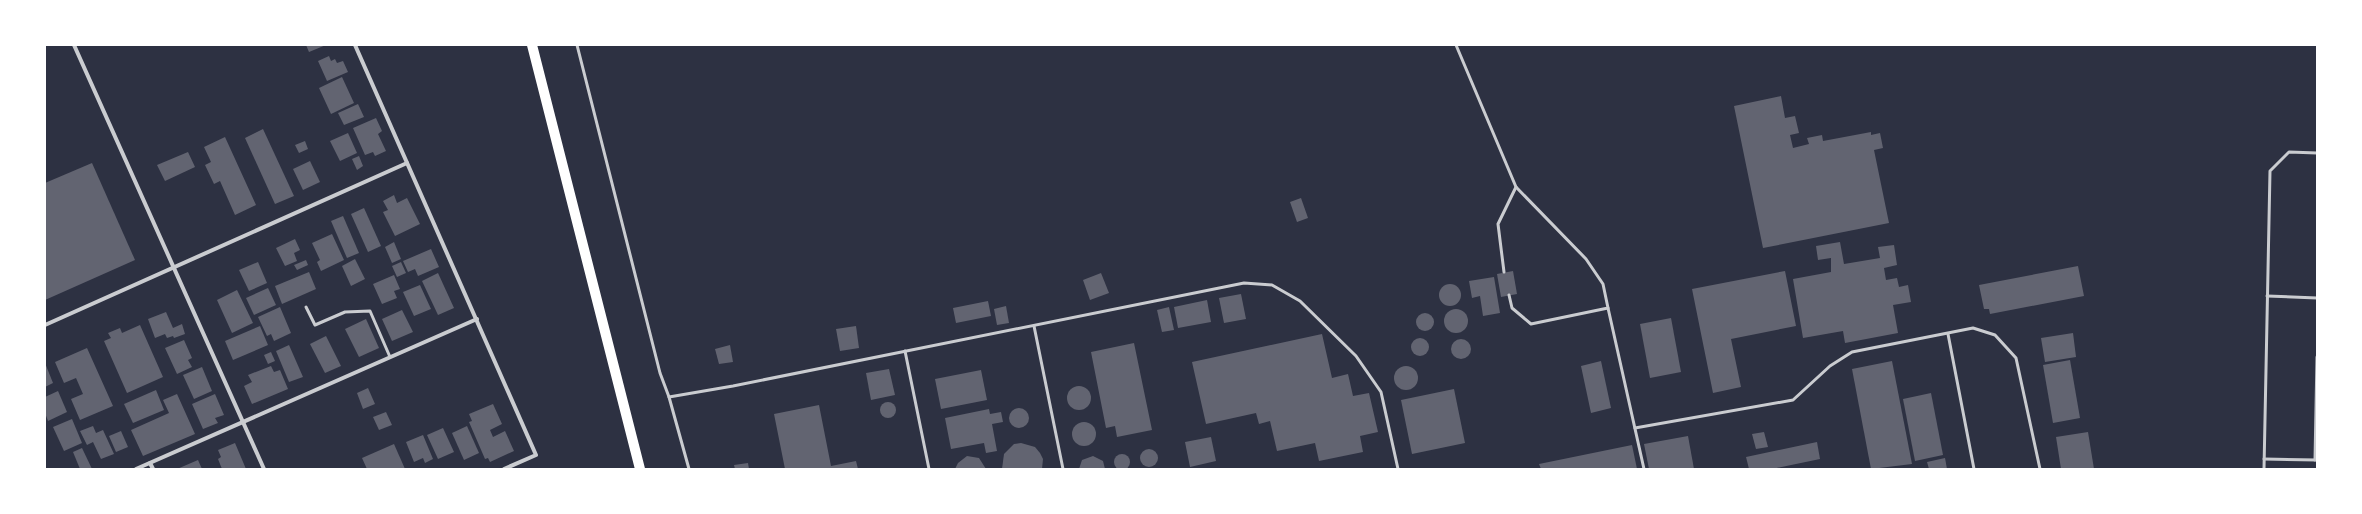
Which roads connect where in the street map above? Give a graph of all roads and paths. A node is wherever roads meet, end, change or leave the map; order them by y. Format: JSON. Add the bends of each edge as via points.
{"nodes":[{"id":1,"x":74,"y":45,"type":"edge"},
{"id":2,"x":355,"y":45,"type":"edge"},
{"id":3,"x":532,"y":45,"type":"edge"},
{"id":4,"x":577,"y":45,"type":"edge"},
{"id":5,"x":1456,"y":45,"type":"edge"},
{"id":6,"x":2317,"y":153,"type":"edge"},
{"id":7,"x":407,"y":163,"type":"junction"},
{"id":8,"x":1516,"y":187,"type":"junction"},
{"id":9,"x":174,"y":269,"type":"junction"},
{"id":10,"x":1504,"y":272,"type":"dead end"},
{"id":11,"x":1509,"y":295,"type":"dead end"},
{"id":12,"x":2267,"y":296,"type":"junction"},
{"id":13,"x":2317,"y":298,"type":"edge"},
{"id":14,"x":306,"y":307,"type":"dead end"},
{"id":15,"x":1608,"y":308,"type":"junction"},
{"id":16,"x":476,"y":319,"type":"junction"},
{"id":17,"x":45,"y":325,"type":"edge"},
{"id":18,"x":1034,"y":326,"type":"junction"},
{"id":19,"x":1948,"y":334,"type":"junction"},
{"id":20,"x":905,"y":351,"type":"junction"},
{"id":21,"x":390,"y":357,"type":"junction"},
{"id":22,"x":2317,"y":358,"type":"edge"},
{"id":23,"x":669,"y":396,"type":"junction"},
{"id":24,"x":242,"y":422,"type":"junction"},
{"id":25,"x":1635,"y":428,"type":"junction"},
{"id":26,"x":2264,"y":459,"type":"junction"},
{"id":27,"x":2316,"y":460,"type":"edge"},
{"id":28,"x":150,"y":463,"type":"junction"},
{"id":29,"x":136,"y":469,"type":"edge"},
{"id":30,"x":152,"y":469,"type":"edge"},
{"id":31,"x":264,"y":469,"type":"edge"},
{"id":32,"x":504,"y":469,"type":"edge"},
{"id":33,"x":640,"y":469,"type":"edge"},
{"id":34,"x":689,"y":469,"type":"edge"},
{"id":35,"x":929,"y":469,"type":"edge"},
{"id":36,"x":1063,"y":469,"type":"edge"},
{"id":37,"x":1398,"y":469,"type":"edge"},
{"id":38,"x":1644,"y":469,"type":"edge"},
{"id":39,"x":1974,"y":469,"type":"edge"},
{"id":40,"x":2040,"y":469,"type":"edge"},
{"id":41,"x":2264,"y":469,"type":"edge"}],
"edges":[{"from":1,"to":9,"type":"street"},
{"from":2,"to":7,"type":"street"},
{"from":3,"to":33,"type":"main road"},
{"from":4,"to":23,"type":"lane","via":[[660,373]]},
{"from":5,"to":8,"type":"lane"},
{"from":6,"to":12,"type":"lane","via":[[2290,152],[2270,172]]},
{"from":7,"to":9,"type":"street"},
{"from":7,"to":16,"type":"street"},
{"from":8,"to":10,"type":"lane","via":[[1498,224]]},
{"from":8,"to":15,"type":"lane","via":[[1586,259],[1603,284]]},
{"from":9,"to":17,"type":"street"},
{"from":9,"to":24,"type":"street"},
{"from":11,"to":15,"type":"lane","via":[[1512,308],[1531,324]]},
{"from":12,"to":13,"type":"lane"},
{"from":12,"to":26,"type":"lane"},
{"from":14,"to":21,"type":"lane","via":[[315,325],[345,312],[370,311]]},
{"from":15,"to":25,"type":"lane"},
{"from":16,"to":21,"type":"street"},
{"from":16,"to":32,"type":"street","via":[[536,454]]},
{"from":18,"to":20,"type":"lane"},
{"from":18,"to":36,"type":"lane"},
{"from":18,"to":37,"type":"lane","via":[[1244,283],[1272,286],[1300,301],[1356,356],[1381,392]]},
{"from":19,"to":25,"type":"lane","via":[[1852,352],[1830,366],[1793,400]]},
{"from":19,"to":39,"type":"lane"},
{"from":19,"to":40,"type":"lane","via":[[1973,328],[1995,335],[2016,358]]},
{"from":20,"to":23,"type":"lane","via":[[733,386]]},
{"from":20,"to":35,"type":"lane"},
{"from":21,"to":24,"type":"street"},
{"from":22,"to":27,"type":"lane"},
{"from":23,"to":34,"type":"lane"},
{"from":24,"to":28,"type":"street"},
{"from":24,"to":31,"type":"street"},
{"from":25,"to":38,"type":"lane"},
{"from":26,"to":27,"type":"lane"},
{"from":26,"to":41,"type":"lane"},
{"from":28,"to":29,"type":"street"},
{"from":28,"to":30,"type":"street"}]}
